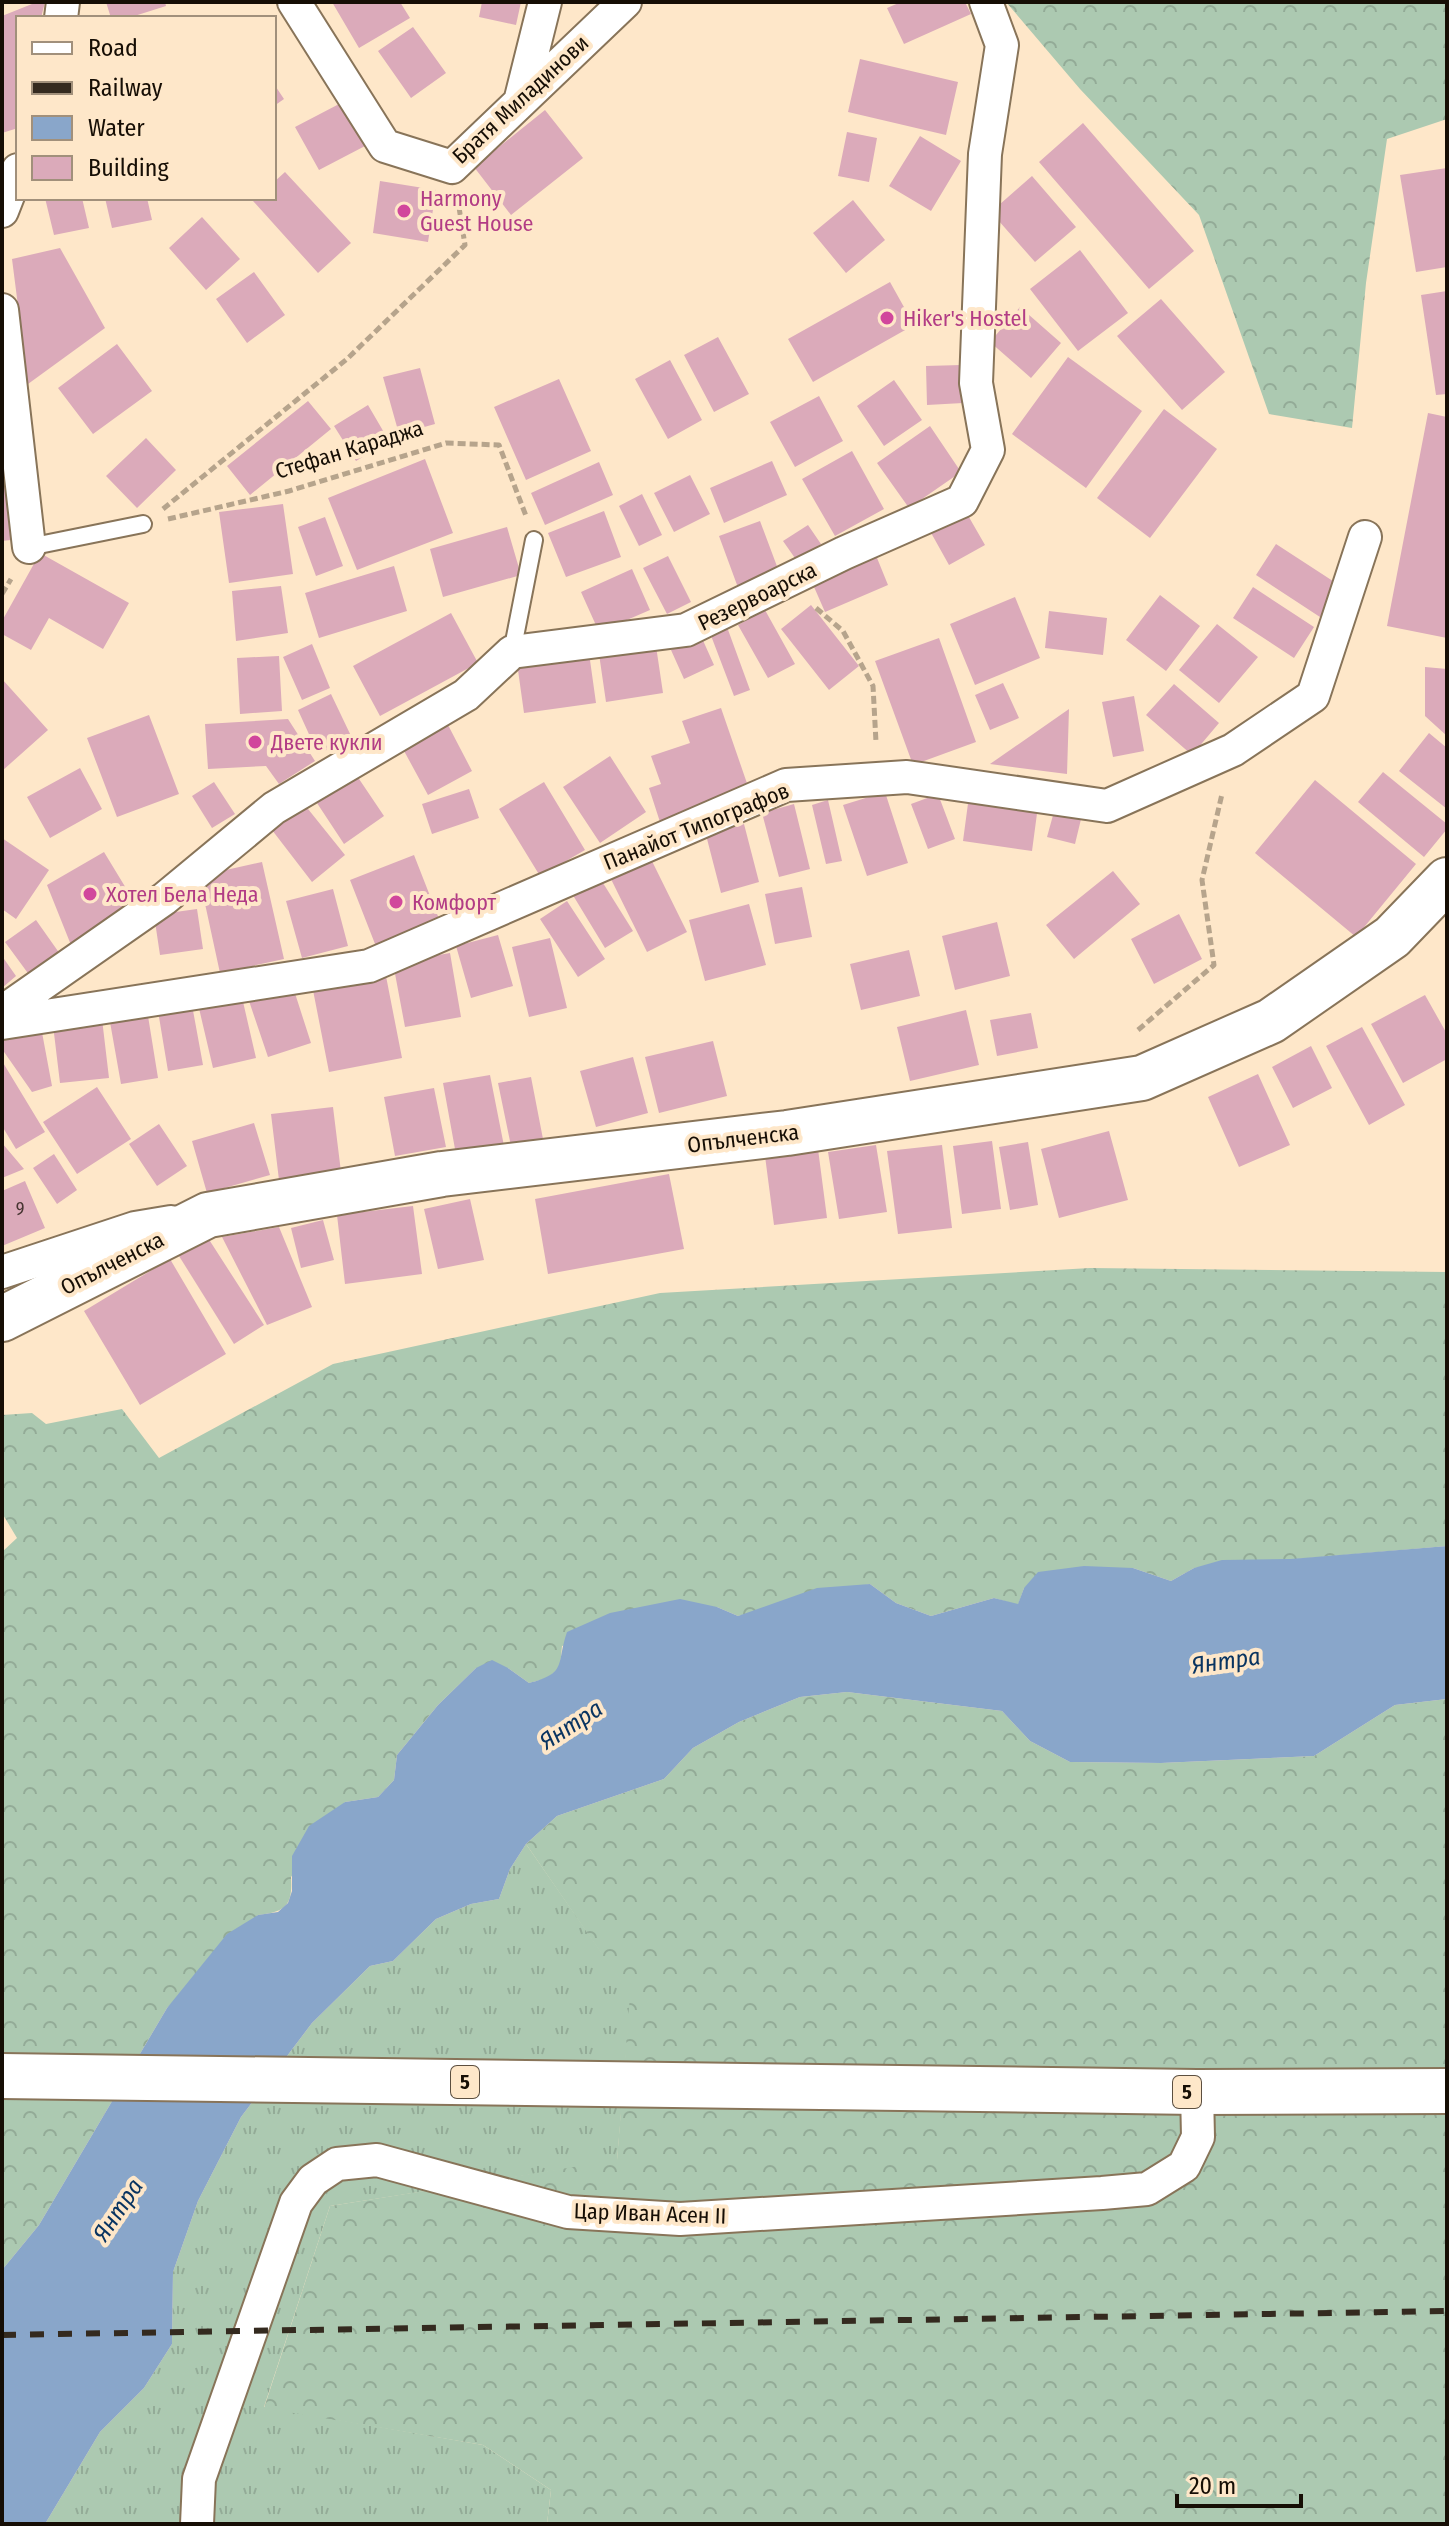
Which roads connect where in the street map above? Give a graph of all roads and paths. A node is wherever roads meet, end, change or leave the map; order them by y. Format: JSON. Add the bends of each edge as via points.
{"nodes":[{"id":1,"x":294,"y":2,"type":"edge"},
{"id":2,"x":545,"y":2,"type":"edge"},
{"id":3,"x":625,"y":2,"type":"edge"},
{"id":4,"x":986,"y":2,"type":"edge"},
{"id":5,"x":520,"y":102,"type":"junction"},
{"id":6,"x":452,"y":167,"type":"junction"},
{"id":7,"x":16,"y":175,"type":"edge"},
{"id":8,"x":2,"y":211,"type":"edge"},
{"id":9,"x":2,"y":310,"type":"edge"},
{"id":10,"x":143,"y":524,"type":"junction"},
{"id":11,"x":1365,"y":537,"type":"dead end"},
{"id":12,"x":534,"y":540,"type":"joint"},
{"id":13,"x":29,"y":547,"type":"joint"},
{"id":14,"x":810,"y":602,"type":"dead end"},
{"id":15,"x":512,"y":652,"type":"junction"},
{"id":16,"x":1233,"y":750,"type":"junction"},
{"id":17,"x":879,"y":779,"type":"junction"},
{"id":18,"x":1447,"y":880,"type":"edge"},
{"id":19,"x":2,"y":1012,"type":"edge"},
{"id":20,"x":2,"y":1023,"type":"edge"},
{"id":21,"x":1134,"y":1033,"type":"dead end"},
{"id":22,"x":208,"y":1215,"type":"junction"},
{"id":23,"x":2,"y":1272,"type":"edge"},
{"id":24,"x":2,"y":1319,"type":"edge"},
{"id":25,"x":2,"y":2076,"type":"edge"},
{"id":26,"x":1447,"y":2091,"type":"edge"},
{"id":27,"x":1197,"y":2092,"type":"junction"},
{"id":28,"x":197,"y":2524,"type":"edge"}],
"edges":[{"from":1,"to":6,"type":"street","name":"Братя Миладинови","via":[[385,146]]},
{"from":2,"to":5,"type":"street"},
{"from":3,"to":5,"type":"street","name":"Братя Миладинови"},
{"from":4,"to":15,"type":"street","name":"Резервоарска","via":[[1002,45],[985,154],[976,383],[988,450],[962,501],[686,630]]},
{"from":5,"to":6,"type":"street","name":"Братя Миладинови"},
{"from":6,"to":10,"type":"path","via":[[465,245],[347,359]]},
{"from":7,"to":8,"type":"street"},
{"from":9,"to":13,"type":"street"},
{"from":10,"to":12,"type":"path","name":"Стефан Караджа","via":[[289,491],[446,443],[499,445]]},
{"from":10,"to":13,"type":"lane"},
{"from":11,"to":16,"type":"street","name":"Панайот Типографов","via":[[1313,696]]},
{"from":12,"to":15,"type":"lane"},
{"from":14,"to":17,"type":"path","via":[[843,631],[873,686]]},
{"from":15,"to":19,"type":"street","via":[[466,695],[274,808],[164,899]]},
{"from":16,"to":17,"type":"street","name":"Панайот Типографов","via":[[1107,806],[907,777]]},
{"from":16,"to":21,"type":"path","via":[[1202,880],[1214,965]]},
{"from":17,"to":20,"type":"street","name":"Панайот Типографов","via":[[786,785],[369,966]]},
{"from":18,"to":22,"type":"street","name":"Опълченска","via":[[1392,937],[1271,1021],[1142,1078],[787,1133],[442,1174]]},
{"from":22,"to":23,"type":"street","via":[[135,1228]]},
{"from":22,"to":24,"type":"street","name":"Опълченска"},
{"from":25,"to":27,"type":"street","number":"5"},
{"from":26,"to":27,"type":"street","number":"5"},
{"from":27,"to":28,"type":"street","name":"Цар Иван Асен II","via":[[1198,2137],[1184,2166],[1147,2189],[1102,2193],[680,2219],[568,2212],[377,2160],[337,2164],[313,2180],[296,2203],[199,2479]]}]}
